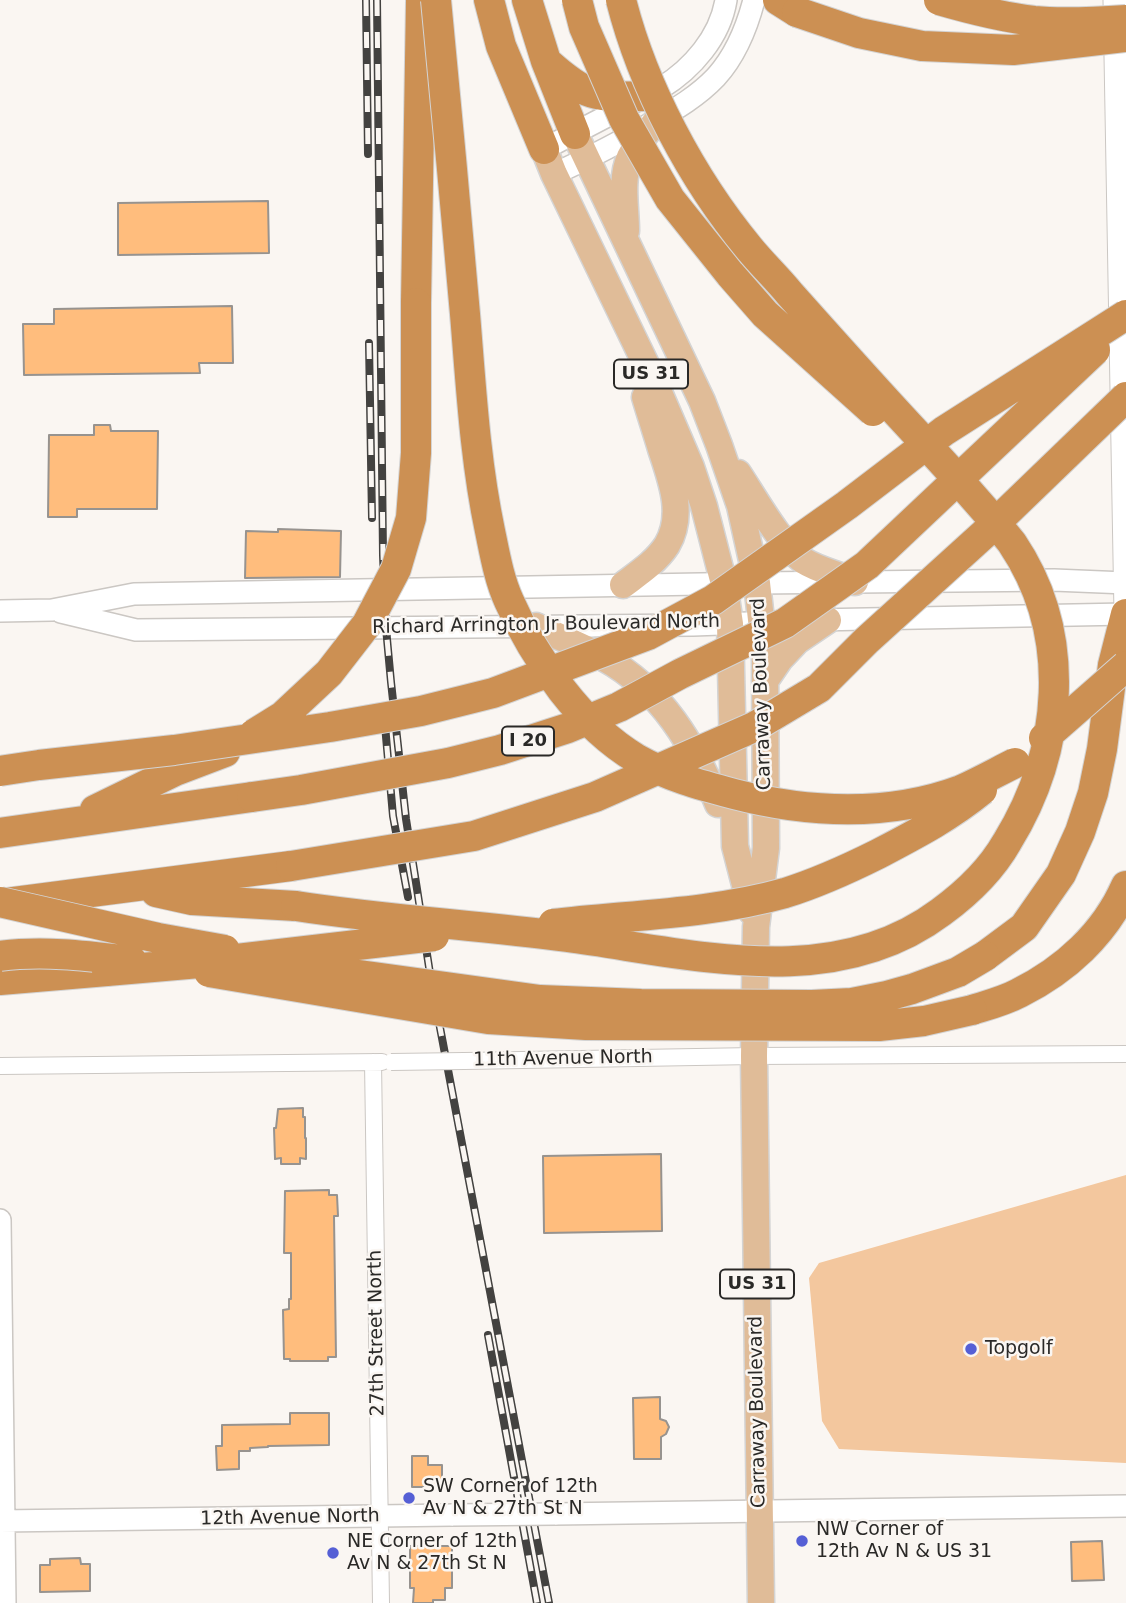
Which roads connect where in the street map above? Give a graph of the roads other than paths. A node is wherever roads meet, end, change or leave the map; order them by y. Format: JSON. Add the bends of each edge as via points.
{"nodes":[{"id":1,"x":421,"y":0,"type":"edge"},
{"id":2,"x":436,"y":0,"type":"edge"},
{"id":3,"x":489,"y":0,"type":"edge"},
{"id":4,"x":527,"y":0,"type":"edge"},
{"id":5,"x":577,"y":0,"type":"edge"},
{"id":6,"x":621,"y":0,"type":"edge"},
{"id":7,"x":726,"y":0,"type":"edge"},
{"id":8,"x":754,"y":0,"type":"edge"},
{"id":9,"x":778,"y":0,"type":"edge"},
{"id":10,"x":939,"y":0,"type":"edge"},
{"id":11,"x":1115,"y":0,"type":"edge"},
{"id":12,"x":1126,"y":20,"type":"edge"},
{"id":13,"x":1126,"y":37,"type":"edge"},
{"id":14,"x":547,"y":61,"type":"junction"},
{"id":15,"x":650,"y":108,"type":"junction"},
{"id":16,"x":581,"y":146,"type":"junction"},
{"id":17,"x":549,"y":161,"type":"junction"},
{"id":18,"x":627,"y":243,"type":"junction"},
{"id":19,"x":615,"y":302,"type":"junction"},
{"id":20,"x":1126,"y":317,"type":"edge"},
{"id":21,"x":1126,"y":397,"type":"edge"},
{"id":22,"x":719,"y":445,"type":"junction"},
{"id":23,"x":966,"y":487,"type":"junction"},
{"id":24,"x":855,"y":582,"type":"junction"},
{"id":25,"x":757,"y":583,"type":"junction"},
{"id":26,"x":1126,"y":583,"type":"edge"},
{"id":27,"x":724,"y":584,"type":"junction"},
{"id":28,"x":623,"y":585,"type":"junction"},
{"id":29,"x":52,"y":610,"type":"junction"},
{"id":30,"x":0,"y":611,"type":"edge"},
{"id":31,"x":1126,"y":614,"type":"edge"},
{"id":32,"x":828,"y":620,"type":"junction"},
{"id":33,"x":762,"y":622,"type":"junction"},
{"id":34,"x":730,"y":624,"type":"junction"},
{"id":35,"x":536,"y":626,"type":"junction"},
{"id":36,"x":1126,"y":666,"type":"edge"},
{"id":37,"x":765,"y":681,"type":"junction"},
{"id":38,"x":1015,"y":763,"type":"junction"},
{"id":39,"x":0,"y":771,"type":"edge"},
{"id":40,"x":70,"y":822,"type":"junction"},
{"id":41,"x":0,"y":833,"type":"edge"},
{"id":42,"x":735,"y":846,"type":"junction"},
{"id":43,"x":132,"y":886,"type":"junction"},
{"id":44,"x":1126,"y":886,"type":"edge"},
{"id":45,"x":0,"y":903,"type":"edge"},
{"id":46,"x":756,"y":927,"type":"junction"},
{"id":47,"x":0,"y":956,"type":"edge"},
{"id":48,"x":0,"y":980,"type":"edge"},
{"id":49,"x":1126,"y":1054,"type":"edge"},
{"id":50,"x":754,"y":1056,"type":"junction"},
{"id":51,"x":373,"y":1062,"type":"junction"},
{"id":52,"x":0,"y":1066,"type":"edge"},
{"id":53,"x":0,"y":1220,"type":"edge"},
{"id":54,"x":1126,"y":1506,"type":"edge"},
{"id":55,"x":760,"y":1511,"type":"junction"},
{"id":56,"x":380,"y":1517,"type":"junction"},
{"id":57,"x":2,"y":1521,"type":"edge"},
{"id":58,"x":5,"y":1603,"type":"edge"},
{"id":59,"x":381,"y":1603,"type":"edge"},
{"id":60,"x":761,"y":1603,"type":"edge"}],
"edges":[{"from":1,"to":40,"type":"highway","bridge":true,"via":[[416,453],[411,518],[396,569],[367,624],[329,673],[283,716],[225,752]]},
{"from":2,"to":38,"type":"highway","bridge":true,"via":[[485,508],[508,599],[552,677],[606,738],[637,759],[669,775],[749,798],[841,810],[893,807],[961,789]]},
{"from":3,"to":17,"type":"highway","number":"US 31","via":[[501,46]]},
{"from":4,"to":14,"type":"highway","number":"US 31"},
{"from":5,"to":23,"type":"highway","bridge":true,"via":[[624,119],[670,199],[765,314],[859,400]]},
{"from":6,"to":23,"type":"highway","bridge":true,"via":[[654,97],[699,180],[747,247]]},
{"from":7,"to":15,"type":"street","via":[[716,29],[698,58],[662,88]]},
{"from":8,"to":15,"type":"street","via":[[736,48],[717,76],[693,98]]},
{"from":9,"to":13,"type":"highway","bridge":true,"via":[[797,12],[859,33],[922,46],[1013,50]]},
{"from":10,"to":12,"type":"highway","bridge":true,"via":[[1037,21]]},
{"from":11,"to":26,"type":"main road"},
{"from":14,"to":15,"type":"highway","via":[[569,82],[594,94]]},
{"from":14,"to":16,"type":"highway","number":"US 31"},
{"from":15,"to":16,"type":"street"},
{"from":15,"to":16,"type":"street"},
{"from":15,"to":18,"type":"main road","via":[[627,167]]},
{"from":16,"to":17,"type":"street"},
{"from":16,"to":18,"type":"main road","name":"Carraway Boulevard","number":"US 31"},
{"from":17,"to":19,"type":"main road","name":"Carraway Boulevard","number":"US 31"},
{"from":18,"to":22,"type":"main road","name":"Carraway Boulevard","number":"US 31"},
{"from":19,"to":27,"type":"main road","name":"Carraway Boulevard","number":"US 31","via":[[691,467]]},
{"from":19,"to":28,"type":"main road","via":[[676,508],[676,523],[666,546]]},
{"from":20,"to":39,"type":"highway","bridge":true,"via":[[944,431],[713,600],[648,635],[493,693],[421,711],[174,750]]},
{"from":20,"to":40,"type":"highway","number":"I 20","bridge":true,"via":[[867,565],[785,623],[619,707],[568,729],[448,763],[301,790]]},
{"from":21,"to":43,"type":"highway","bridge":true,"via":[[819,688],[754,727],[595,797],[474,836]]},
{"from":22,"to":24,"type":"main road","via":[[796,555]]},
{"from":22,"to":25,"type":"main road","name":"Carraway Boulevard","number":"US 31","via":[[740,506]]},
{"from":23,"to":43,"type":"highway","bridge":true,"via":[[1012,542],[1044,609],[1052,648],[1053,715],[1035,789],[1002,852],[979,880],[921,927],[844,955],[807,962],[769,962],[296,906],[192,900]]},
{"from":24,"to":25,"type":"street","name":"Richard Arrington Jr Boulevard North"},
{"from":24,"to":26,"type":"street","name":"Richard Arrington Jr Boulevard North"},
{"from":25,"to":27,"type":"street","name":"Richard Arrington Jr Boulevard North"},
{"from":25,"to":33,"type":"main road","name":"Carraway Boulevard","number":"US 31"},
{"from":26,"to":31,"type":"main road"},
{"from":27,"to":28,"type":"street","name":"Richard Arrington Jr Boulevard North"},
{"from":27,"to":34,"type":"main road","name":"Carraway Boulevard","number":"US 31"},
{"from":28,"to":29,"type":"street","name":"Richard Arrington Jr Boulevard North","via":[[134,594]]},
{"from":29,"to":30,"type":"street","name":"Richard Arrington Jr Boulevard North"},
{"from":29,"to":35,"type":"street","name":"Richard Arrington Jr Boulevard North","via":[[136,630]]},
{"from":31,"to":32,"type":"street","name":"Richard Arrington Jr Boulevard North"},
{"from":31,"to":45,"type":"highway","bridge":true,"via":[[1113,665],[1093,793],[1061,874],[1024,927],[985,956],[958,972],[887,996],[812,1005],[540,1000],[345,973]]},
{"from":32,"to":33,"type":"street","name":"Richard Arrington Jr Boulevard North"},
{"from":32,"to":37,"type":"main road","via":[[797,641]]},
{"from":33,"to":34,"type":"street","name":"Richard Arrington Jr Boulevard North"},
{"from":33,"to":37,"type":"main road","name":"Carraway Boulevard","number":"US 31"},
{"from":34,"to":35,"type":"street","name":"Richard Arrington Jr Boulevard North"},
{"from":34,"to":42,"type":"main road","name":"Carraway Boulevard","number":"US 31"},
{"from":35,"to":42,"type":"main road","via":[[604,658],[655,697],[698,758]]},
{"from":36,"to":38,"type":"highway","bridge":true},
{"from":37,"to":46,"type":"main road","name":"Carraway Boulevard","number":"US 31","via":[[766,848]]},
{"from":38,"to":48,"type":"highway","bridge":true,"via":[[941,821],[825,878],[772,895],[699,909]]},
{"from":40,"to":41,"type":"highway","number":"I 20"},
{"from":42,"to":46,"type":"main road","name":"Carraway Boulevard","number":"US 31"},
{"from":43,"to":45,"type":"highway","bridge":true},
{"from":44,"to":47,"type":"highway","bridge":true,"via":[[1086,946],[1017,994],[972,1010],[879,1026],[586,1025],[488,1019],[96,957]]},
{"from":46,"to":50,"type":"main road","name":"Carraway Boulevard","number":"US 31"},
{"from":49,"to":50,"type":"street","name":"11th Avenue North"},
{"from":50,"to":51,"type":"street","name":"11th Avenue North","bridge":true},
{"from":50,"to":55,"type":"main road","name":"Carraway Boulevard","number":"US 31"},
{"from":51,"to":52,"type":"street","name":"11th Avenue North"},
{"from":51,"to":56,"type":"street","name":"27th Street North"},
{"from":53,"to":57,"type":"street"},
{"from":54,"to":55,"type":"street","name":"12th Avenue North"},
{"from":55,"to":56,"type":"street","name":"12th Avenue North","bridge":true},
{"from":55,"to":60,"type":"main road","name":"Carraway Boulevard","number":"US 31"},
{"from":56,"to":57,"type":"street","name":"12th Avenue North"},
{"from":56,"to":59,"type":"street","name":"27th Street North"},
{"from":57,"to":58,"type":"street"}]}
